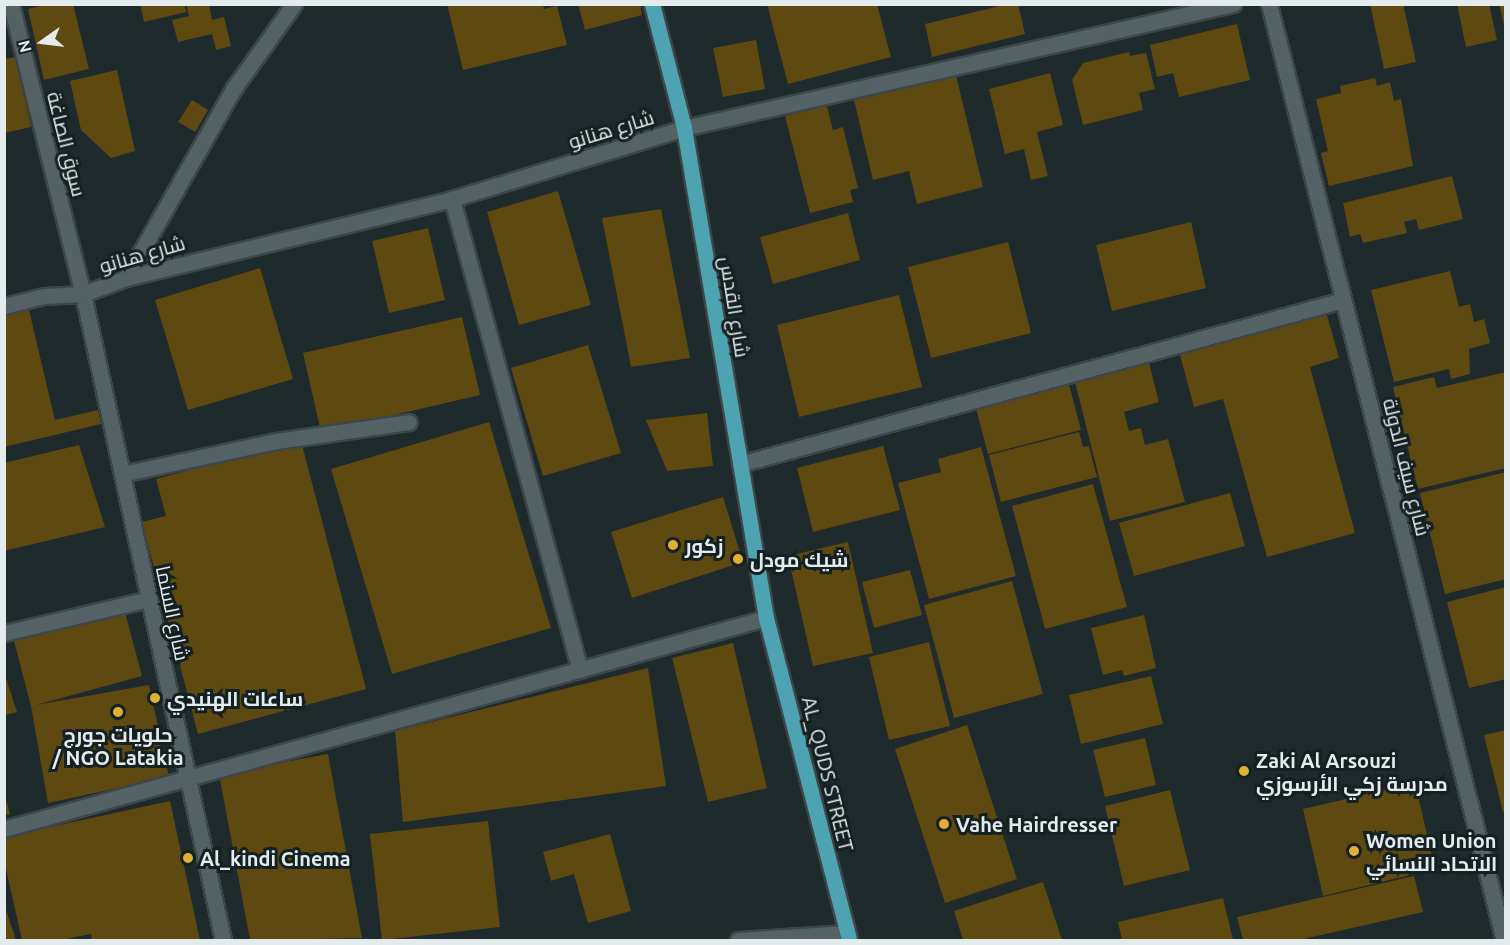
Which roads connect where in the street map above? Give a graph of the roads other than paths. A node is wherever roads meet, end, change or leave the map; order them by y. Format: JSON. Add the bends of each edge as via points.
{"nodes":[{"id":1,"x":11,"y":4,"type":"edge"},
{"id":2,"x":294,"y":4,"type":"edge"},
{"id":3,"x":652,"y":4,"type":"edge"},
{"id":4,"x":1233,"y":4,"type":"edge"},
{"id":5,"x":1269,"y":4,"type":"edge"},
{"id":6,"x":684,"y":128,"type":"junction"},
{"id":7,"x":452,"y":199,"type":"junction"},
{"id":8,"x":126,"y":278,"type":"junction"},
{"id":9,"x":83,"y":294,"type":"junction"},
{"id":10,"x":1343,"y":300,"type":"junction"},
{"id":11,"x":4,"y":306,"type":"edge"},
{"id":12,"x":409,"y":422,"type":"dead end"},
{"id":13,"x":740,"y":464,"type":"junction"},
{"id":14,"x":122,"y":474,"type":"junction"},
{"id":15,"x":148,"y":599,"type":"junction"},
{"id":16,"x":766,"y":618,"type":"junction"},
{"id":17,"x":4,"y":633,"type":"edge"},
{"id":18,"x":580,"y":670,"type":"junction"},
{"id":19,"x":188,"y":778,"type":"junction"},
{"id":20,"x":4,"y":829,"type":"edge"},
{"id":21,"x":848,"y":937,"type":"edge"},
{"id":22,"x":223,"y":940,"type":"edge"},
{"id":23,"x":738,"y":940,"type":"edge"},
{"id":24,"x":1504,"y":940,"type":"edge"}],
"edges":[{"from":1,"to":9,"type":"street","name":"سوق الصاغة"},
{"from":2,"to":8,"type":"street","via":[[234,88]]},
{"from":3,"to":6,"type":"main road","name":"شارع القدس"},
{"from":4,"to":6,"type":"street","name":"شارع هنانو"},
{"from":5,"to":10,"type":"street","name":"شارع سيف الدولة"},
{"from":6,"to":7,"type":"street","name":"شارع هنانو"},
{"from":6,"to":13,"type":"main road","name":"شارع القدس"},
{"from":7,"to":8,"type":"street","name":"شارع هنانو"},
{"from":7,"to":18,"type":"street"},
{"from":8,"to":9,"type":"street","name":"شارع هنانو"},
{"from":9,"to":11,"type":"street","name":"شارع هنانو","via":[[44,296]]},
{"from":9,"to":14,"type":"street","name":"شارع السنما"},
{"from":10,"to":13,"type":"street"},
{"from":10,"to":24,"type":"street","name":"شارع سيف الدولة"},
{"from":12,"to":14,"type":"street","via":[[276,441]]},
{"from":13,"to":16,"type":"main road","name":"شارع القدس"},
{"from":14,"to":15,"type":"street","name":"شارع السنما"},
{"from":15,"to":17,"type":"street"},
{"from":15,"to":19,"type":"street","name":"شارع السنما"},
{"from":16,"to":18,"type":"street"},
{"from":16,"to":21,"type":"main road","name":"AL_QUDS STREET"},
{"from":18,"to":19,"type":"street"},
{"from":19,"to":20,"type":"street"},
{"from":19,"to":22,"type":"street","name":"شارع السنما"},
{"from":21,"to":23,"type":"street"}]}
